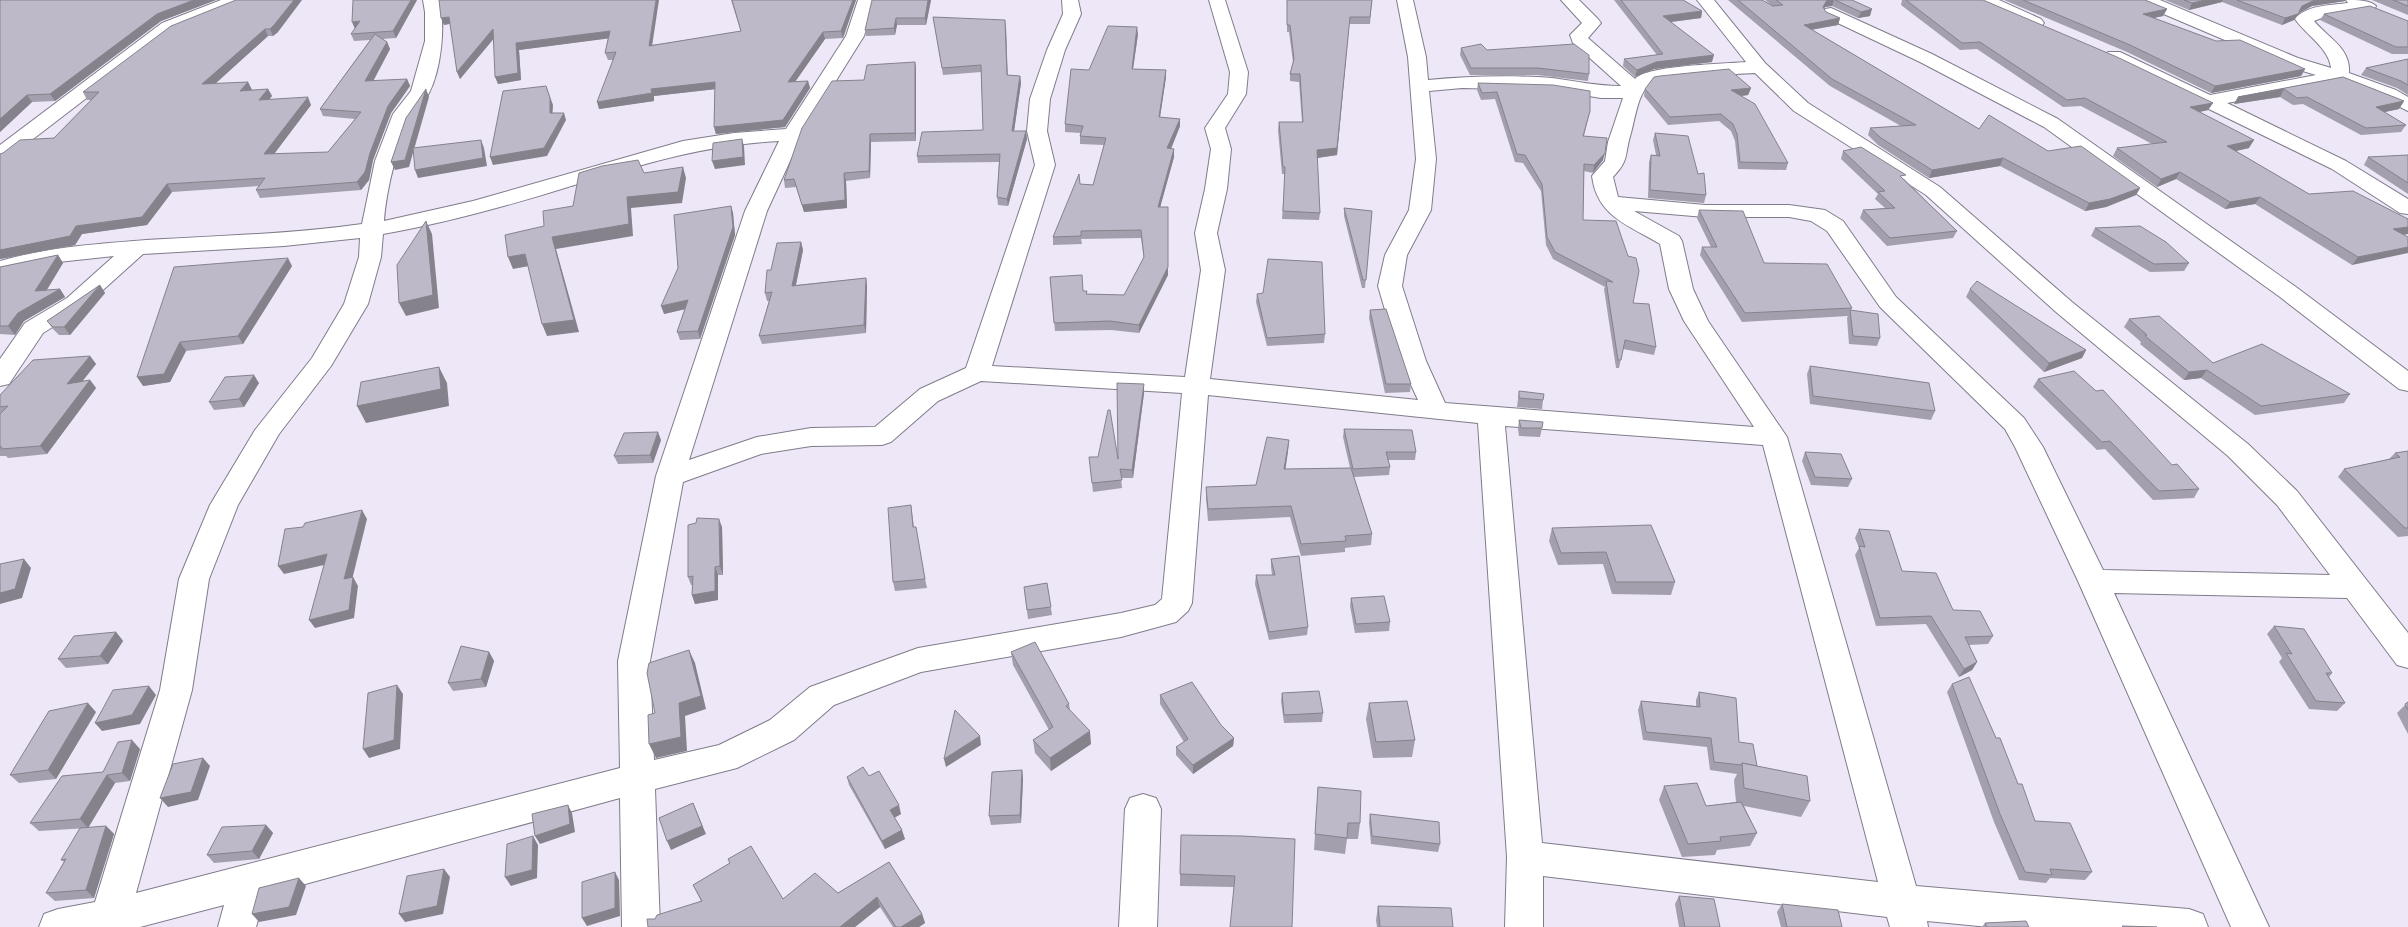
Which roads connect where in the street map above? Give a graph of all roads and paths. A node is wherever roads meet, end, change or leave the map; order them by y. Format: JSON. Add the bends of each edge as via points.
{"nodes":[{"id":1,"x":236,"y":0,"type":"edge"},
{"id":2,"x":431,"y":0,"type":"edge"},
{"id":3,"x":866,"y":0,"type":"edge"},
{"id":4,"x":1070,"y":0,"type":"edge"},
{"id":5,"x":1217,"y":0,"type":"edge"},
{"id":6,"x":1405,"y":0,"type":"edge"},
{"id":7,"x":1568,"y":0,"type":"edge"},
{"id":8,"x":1705,"y":0,"type":"edge"},
{"id":9,"x":1985,"y":0,"type":"edge"},
{"id":10,"x":2146,"y":0,"type":"edge"},
{"id":11,"x":2369,"y":6,"type":"edge"},
{"id":12,"x":1831,"y":13,"type":"edge"},
{"id":13,"x":2050,"y":29,"type":"edge"},
{"id":14,"x":2094,"y":48,"type":"edge"},
{"id":15,"x":1759,"y":67,"type":"junction"},
{"id":16,"x":2340,"y":76,"type":"junction"},
{"id":17,"x":1420,"y":86,"type":"junction"},
{"id":18,"x":1634,"y":91,"type":"junction"},
{"id":19,"x":2209,"y":101,"type":"junction"},
{"id":20,"x":2408,"y":105,"type":"edge"},
{"id":21,"x":792,"y":135,"type":"junction"},
{"id":22,"x":0,"y":155,"type":"edge"},
{"id":23,"x":1611,"y":202,"type":"junction"},
{"id":24,"x":2408,"y":208,"type":"edge"},
{"id":25,"x":372,"y":230,"type":"junction"},
{"id":26,"x":136,"y":248,"type":"junction"},
{"id":27,"x":0,"y":268,"type":"edge"},
{"id":28,"x":977,"y":372,"type":"junction"},
{"id":29,"x":0,"y":378,"type":"edge"},
{"id":30,"x":2408,"y":383,"type":"edge"},
{"id":31,"x":1196,"y":386,"type":"junction"},
{"id":32,"x":1435,"y":410,"type":"junction"},
{"id":33,"x":1491,"y":416,"type":"junction"},
{"id":34,"x":1774,"y":437,"type":"junction"},
{"id":35,"x":670,"y":476,"type":"junction"},
{"id":36,"x":2093,"y":581,"type":"junction"},
{"id":37,"x":2353,"y":587,"type":"junction"},
{"id":38,"x":2408,"y":656,"type":"edge"},
{"id":39,"x":638,"y":778,"type":"junction"},
{"id":40,"x":1143,"y":809,"type":"dead end"},
{"id":41,"x":1525,"y":857,"type":"junction"},
{"id":42,"x":250,"y":882,"type":"junction"},
{"id":43,"x":1905,"y":914,"type":"edge"},
{"id":44,"x":110,"y":917,"type":"junction"},
{"id":45,"x":58,"y":927,"type":"edge"},
{"id":46,"x":237,"y":927,"type":"edge"},
{"id":47,"x":641,"y":927,"type":"edge"},
{"id":48,"x":1138,"y":927,"type":"edge"},
{"id":49,"x":1524,"y":927,"type":"edge"},
{"id":50,"x":2189,"y":927,"type":"edge"},
{"id":51,"x":2250,"y":927,"type":"edge"}],
"edges":[{"from":1,"to":22,"type":"street","via":[[168,27]]},
{"from":2,"to":25,"type":"street","via":[[434,41],[420,92],[403,114],[384,161]]},
{"from":3,"to":21,"type":"street","via":[[855,36]]},
{"from":4,"to":28,"type":"street","via":[[1072,14],[1040,99],[1037,131],[1046,165]]},
{"from":5,"to":31,"type":"street","via":[[1239,72],[1237,94],[1215,128],[1221,148],[1206,233],[1213,270]]},
{"from":6,"to":17,"type":"street"},
{"from":7,"to":18,"type":"street","via":[[1592,23],[1579,39]]},
{"from":8,"to":15,"type":"street"},
{"from":9,"to":13,"type":"street"},
{"from":10,"to":16,"type":"street","via":[[2292,62]]},
{"from":11,"to":16,"type":"street","via":[[2320,12],[2304,19],[2334,49],[2342,66]]},
{"from":12,"to":30,"type":"street","via":[[2051,123]]},
{"from":14,"to":19,"type":"street"},
{"from":15,"to":18,"type":"street","via":[[1667,74],[1645,79]]},
{"from":15,"to":37,"type":"street","via":[[1801,107],[1933,192],[2064,307],[2238,450],[2288,498]]},
{"from":16,"to":19,"type":"street"},
{"from":16,"to":20,"type":"street","via":[[2389,94]]},
{"from":17,"to":18,"type":"street","via":[[1462,82],[1552,84],[1601,92]]},
{"from":17,"to":32,"type":"street","via":[[1426,159],[1420,210],[1396,255],[1390,286],[1413,361]]},
{"from":18,"to":23,"type":"street","via":[[1615,163],[1602,176],[1605,193]]},
{"from":19,"to":24,"type":"street","via":[[2339,165]]},
{"from":21,"to":25,"type":"street","via":[[713,141],[636,159],[419,222]]},
{"from":21,"to":35,"type":"street","via":[[756,211]]},
{"from":23,"to":34,"type":"street","via":[[1671,241],[1681,289],[1696,321]]},
{"from":23,"to":36,"type":"street","via":[[1705,211],[1789,211],[1817,216],[1835,226],[1888,302],[2015,424]]},
{"from":25,"to":26,"type":"street","via":[[291,240]]},
{"from":25,"to":44,"type":"street","via":[[370,257],[356,304],[322,361],[268,430],[224,506],[194,579],[176,690]]},
{"from":26,"to":27,"type":"street","via":[[29,258]]},
{"from":26,"to":29,"type":"street","via":[[75,303],[34,328]]},
{"from":28,"to":31,"type":"street"},
{"from":28,"to":35,"type":"street","via":[[929,395],[882,436],[811,437],[757,446]]},
{"from":31,"to":32,"type":"street"},
{"from":31,"to":39,"type":"street","via":[[1177,603],[1165,614],[1121,625],[918,660],[822,696],[782,730],[725,758]]},
{"from":32,"to":33,"type":"street"},
{"from":33,"to":34,"type":"street"},
{"from":33,"to":41,"type":"street"},
{"from":34,"to":43,"type":"street"},
{"from":35,"to":39,"type":"street","via":[[634,661]]},
{"from":36,"to":37,"type":"street"},
{"from":36,"to":51,"type":"street"},
{"from":37,"to":38,"type":"street"},
{"from":39,"to":42,"type":"street"},
{"from":39,"to":47,"type":"street"},
{"from":40,"to":48,"type":"street"},
{"from":41,"to":43,"type":"street"},
{"from":41,"to":49,"type":"street"},
{"from":42,"to":44,"type":"street"},
{"from":42,"to":46,"type":"street"},
{"from":43,"to":50,"type":"street"},
{"from":44,"to":45,"type":"street"}]}
